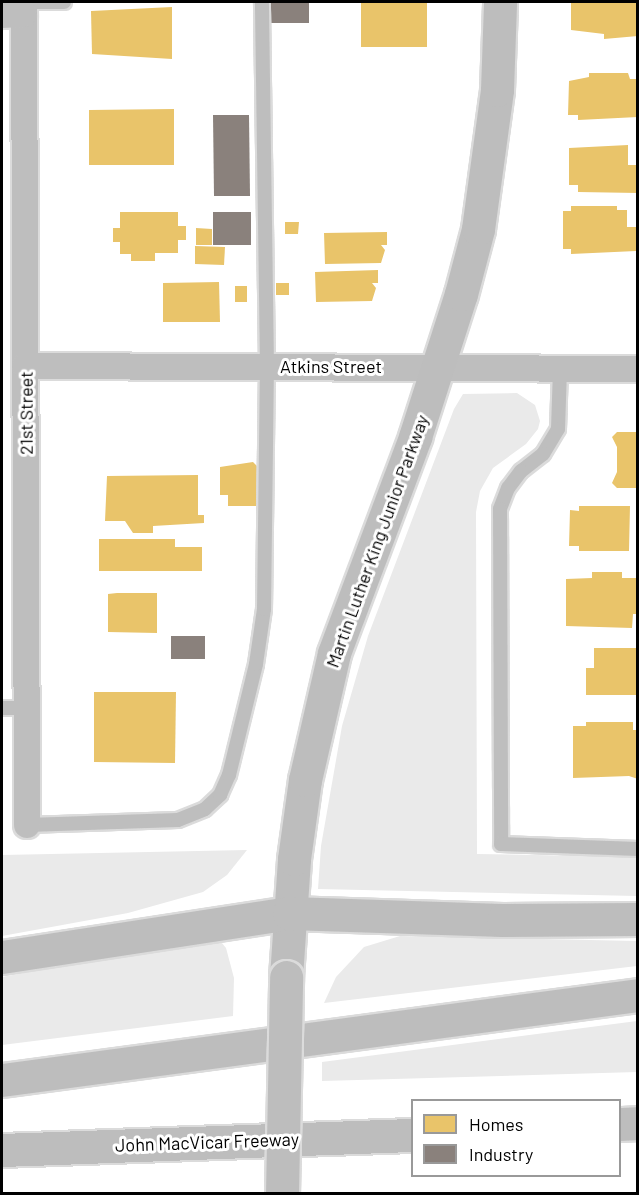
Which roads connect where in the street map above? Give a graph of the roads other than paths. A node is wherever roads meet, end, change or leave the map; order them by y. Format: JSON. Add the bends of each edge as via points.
{"nodes":[{"id":1,"x":64,"y":2,"type":"edge"},
{"id":2,"x":262,"y":2,"type":"edge"},
{"id":3,"x":500,"y":2,"type":"edge"},
{"id":4,"x":17,"y":10,"type":"edge"},
{"id":5,"x":25,"y":366,"type":"junction"},
{"id":6,"x":267,"y":366,"type":"junction"},
{"id":7,"x":439,"y":366,"type":"junction"},
{"id":8,"x":560,"y":369,"type":"junction"},
{"id":9,"x":638,"y":369,"type":"edge"},
{"id":10,"x":2,"y":708,"type":"edge"},
{"id":11,"x":28,"y":708,"type":"junction"},
{"id":12,"x":27,"y":825,"type":"joint"},
{"id":13,"x":638,"y":849,"type":"edge"},
{"id":14,"x":289,"y":913,"type":"junction"},
{"id":15,"x":638,"y":919,"type":"edge"},
{"id":16,"x":2,"y":957,"type":"edge"},
{"id":17,"x":638,"y":995,"type":"edge"},
{"id":18,"x":2,"y":1080,"type":"edge"},
{"id":19,"x":638,"y":1123,"type":"edge"},
{"id":20,"x":621,"y":1124,"type":"edge"},
{"id":21,"x":621,"y":1134,"type":"edge"},
{"id":22,"x":638,"y":1134,"type":"edge"},
{"id":23,"x":411,"y":1135,"type":"edge"},
{"id":24,"x":2,"y":1150,"type":"edge"},
{"id":25,"x":282,"y":1194,"type":"edge"}],
"edges":[{"from":1,"to":4,"type":"lane"},
{"from":2,"to":6,"type":"lane"},
{"from":3,"to":7,"type":"main road","name":"Martin Luther King Junior Parkway","via":[[497,90],[478,229]]},
{"from":4,"to":5,"type":"street","name":"21st Street"},
{"from":5,"to":6,"type":"street","name":"Atkins Street"},
{"from":5,"to":11,"type":"street","name":"21st Street"},
{"from":6,"to":7,"type":"street","name":"Atkins Street"},
{"from":6,"to":12,"type":"lane","via":[[264,609],[256,664],[229,775],[220,795],[205,809],[178,820]]},
{"from":7,"to":8,"type":"street","name":"Atkins Street"},
{"from":7,"to":14,"type":"main road","name":"Martin Luther King Junior Parkway","via":[[334,653],[305,780]]},
{"from":8,"to":9,"type":"street","name":"Atkins Street"},
{"from":8,"to":13,"type":"lane","via":[[558,429],[543,454],[521,471],[508,488],[500,509],[501,844]]},
{"from":10,"to":11,"type":"lane"},
{"from":11,"to":12,"type":"street","name":"21st Street"},
{"from":14,"to":15,"type":"main road","via":[[503,920]]},
{"from":14,"to":16,"type":"main road"},
{"from":14,"to":25,"type":"main road","name":"Martin Luther King Junior Parkway","bridge":true},
{"from":17,"to":18,"type":"main road"},
{"from":19,"to":20,"type":"main road"},
{"from":21,"to":22,"type":"main road"},
{"from":23,"to":24,"type":"main road","name":"John MacVicar Freeway"}]}
